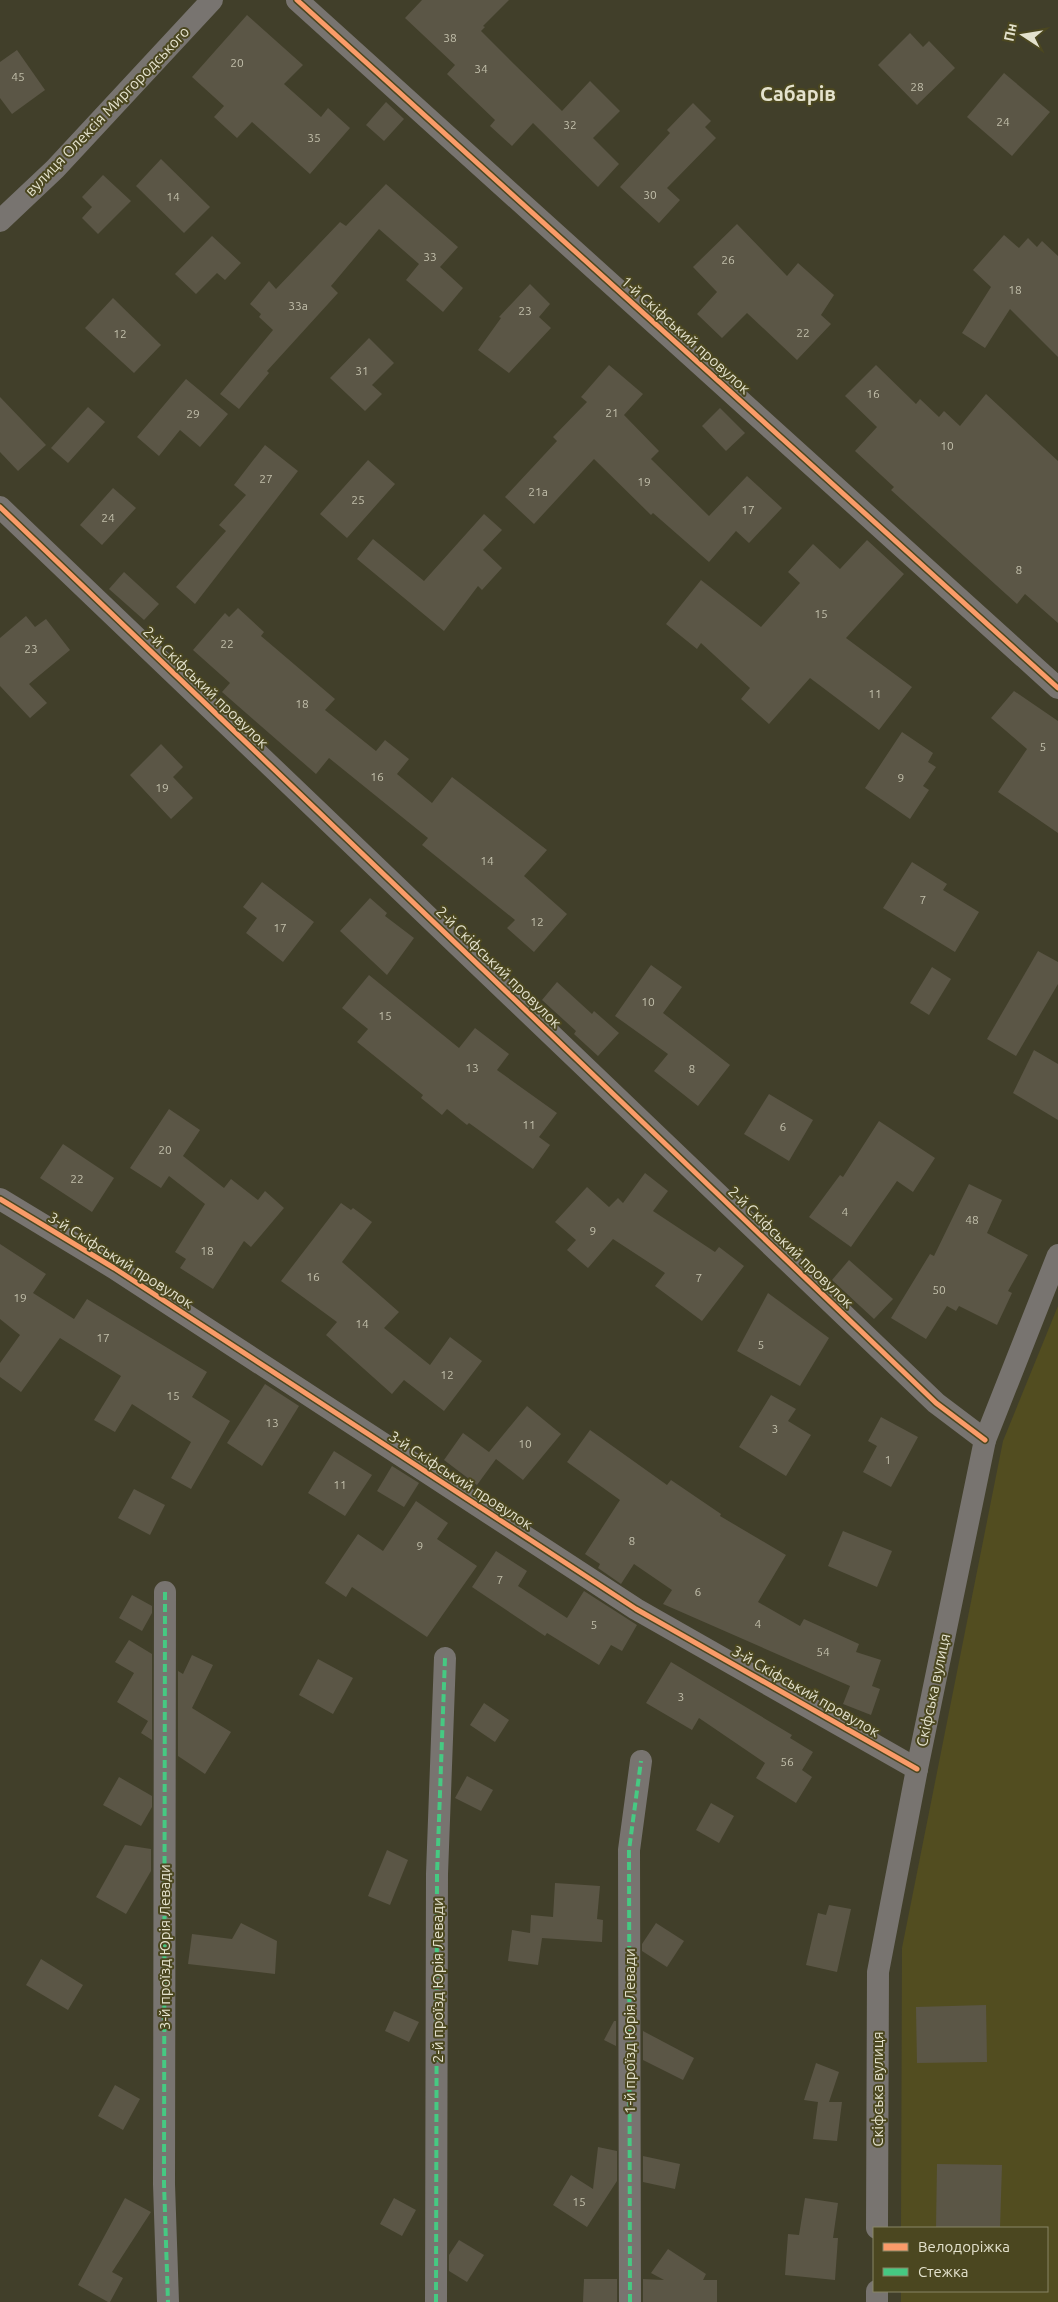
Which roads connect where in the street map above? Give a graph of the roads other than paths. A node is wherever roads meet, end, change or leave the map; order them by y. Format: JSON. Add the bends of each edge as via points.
{"nodes":[{"id":1,"x":212,"y":0,"type":"edge"},
{"id":2,"x":297,"y":0,"type":"edge"},
{"id":3,"x":0,"y":221,"type":"edge"},
{"id":4,"x":0,"y":507,"type":"edge"},
{"id":5,"x":1058,"y":688,"type":"edge"},
{"id":6,"x":0,"y":1199,"type":"edge"},
{"id":7,"x":1058,"y":1255,"type":"edge"},
{"id":8,"x":985,"y":1440,"type":"junction"},
{"id":9,"x":165,"y":1592,"type":"dead end"},
{"id":10,"x":445,"y":1658,"type":"dead end"},
{"id":11,"x":641,"y":1761,"type":"dead end"},
{"id":12,"x":917,"y":1768,"type":"junction"},
{"id":13,"x":877,"y":2227,"type":"edge"},
{"id":14,"x":168,"y":2302,"type":"edge"},
{"id":15,"x":436,"y":2302,"type":"edge"},
{"id":16,"x":630,"y":2302,"type":"edge"}],
"edges":[{"from":1,"to":3,"type":"street","name":"вулиця Олексія Миргородського","via":[[55,169]]},
{"from":2,"to":5,"type":"street","name":"1-й Скіфський провулок"},
{"from":4,"to":8,"type":"street","name":"2-й Скіфський провулок","via":[[936,1403]]},
{"from":6,"to":12,"type":"street","name":"3-й Скіфський провулок","via":[[114,1268],[636,1609]]},
{"from":7,"to":8,"type":"street","name":"Скіфська вулиця"},
{"from":8,"to":12,"type":"street","name":"Скіфська вулиця"},
{"from":9,"to":14,"type":"street","name":"3-й проїзд Юрія Левади","via":[[164,2184]]},
{"from":10,"to":15,"type":"street","name":"2-й проїзд Юрія Левади","via":[[437,1874]]},
{"from":11,"to":16,"type":"street","name":"1-й проїзд Юрія Левади","via":[[629,1850]]},
{"from":12,"to":13,"type":"street","name":"Скіфська вулиця","via":[[878,1972]]}]}
